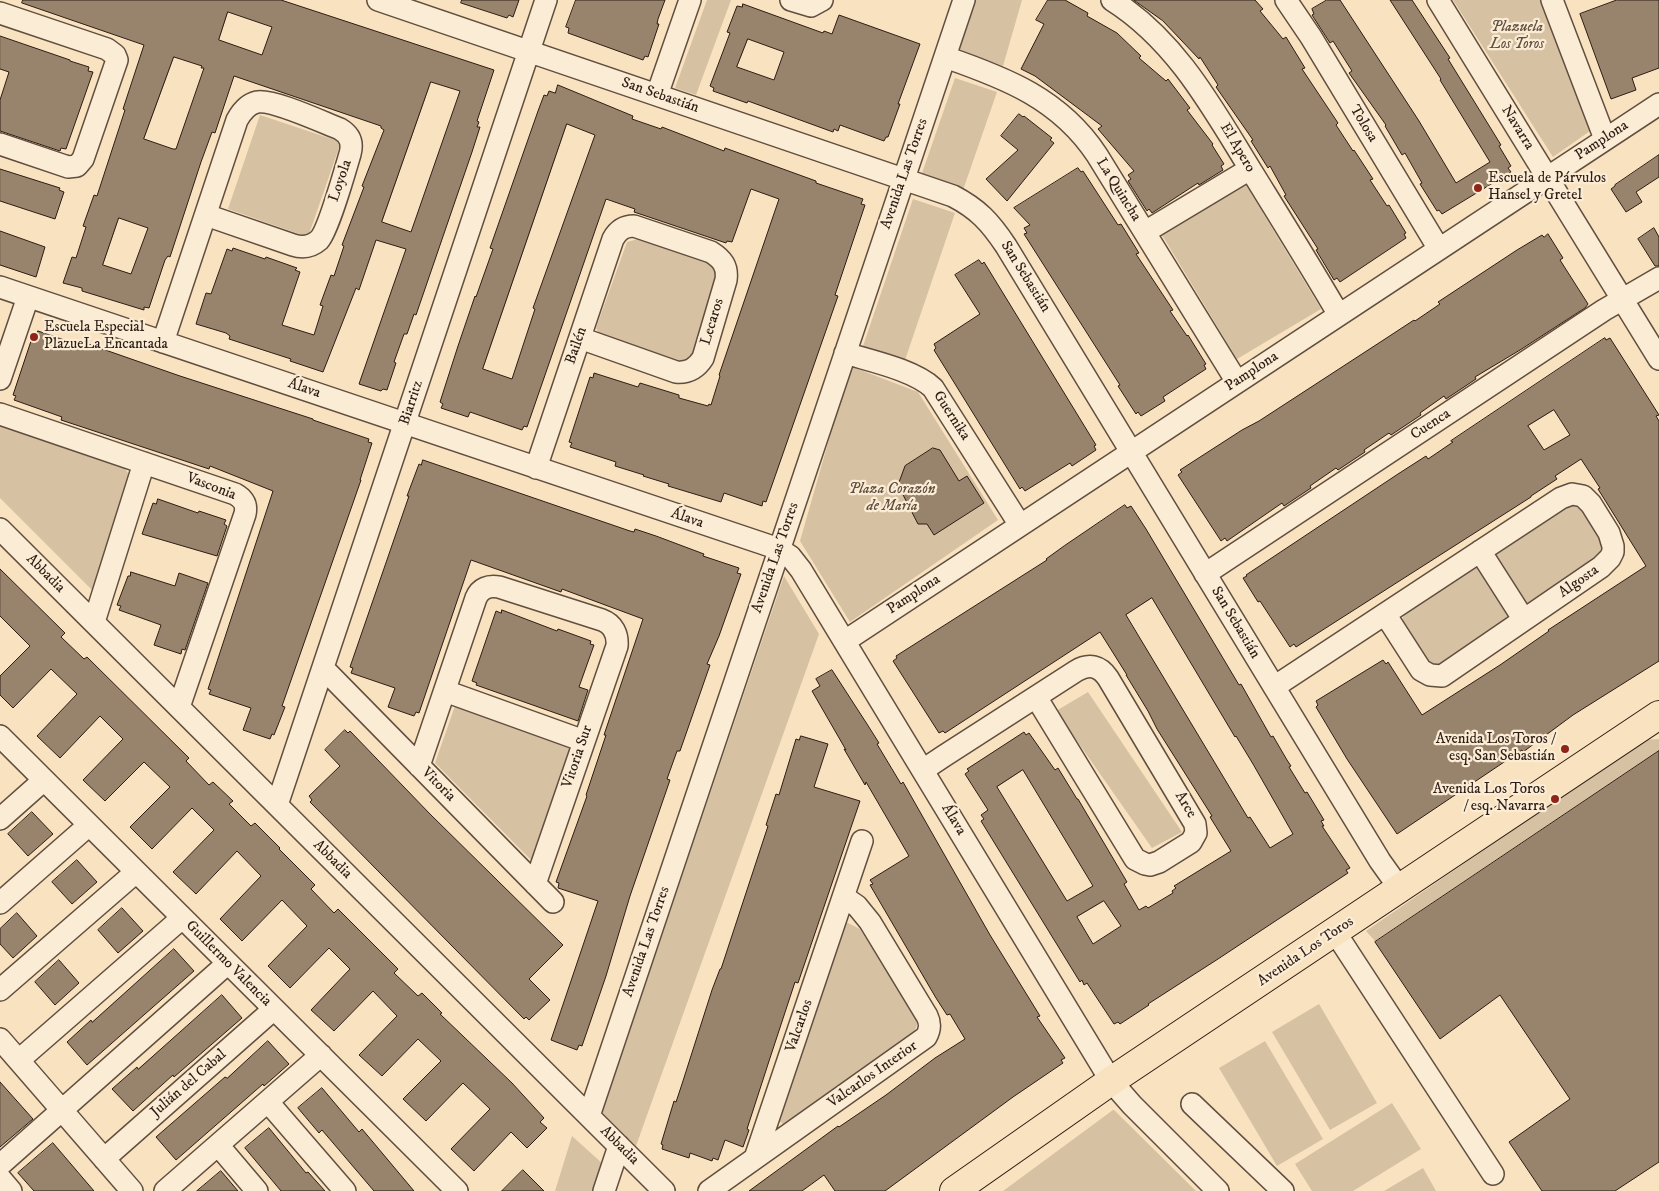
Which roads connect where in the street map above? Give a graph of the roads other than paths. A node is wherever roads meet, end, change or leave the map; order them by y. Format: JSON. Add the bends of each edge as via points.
{"nodes":[{"id":1,"x":378,"y":0,"type":"edge"},
{"id":2,"x":546,"y":0,"type":"edge"},
{"id":3,"x":690,"y":0,"type":"edge"},
{"id":4,"x":791,"y":0,"type":"edge"},
{"id":5,"x":964,"y":0,"type":"edge"},
{"id":6,"x":1112,"y":0,"type":"edge"},
{"id":7,"x":1286,"y":0,"type":"edge"},
{"id":8,"x":1438,"y":0,"type":"edge"},
{"id":9,"x":1552,"y":0,"type":"edge"},
{"id":10,"x":819,"y":3,"type":"edge"},
{"id":11,"x":0,"y":13,"type":"edge"},
{"id":12,"x":529,"y":52,"type":"junction"},
{"id":13,"x":945,"y":57,"type":"junction"},
{"id":14,"x":657,"y":95,"type":"junction"},
{"id":15,"x":1659,"y":104,"type":"edge"},
{"id":16,"x":1605,"y":139,"type":"junction"},
{"id":17,"x":0,"y":144,"type":"edge"},
{"id":18,"x":1250,"y":169,"type":"junction"},
{"id":19,"x":1547,"y":177,"type":"junction"},
{"id":20,"x":904,"y":179,"type":"junction"},
{"id":21,"x":206,"y":215,"type":"junction"},
{"id":22,"x":624,"y":227,"type":"joint"},
{"id":23,"x":1145,"y":232,"type":"junction"},
{"id":24,"x":1439,"y":249,"type":"junction"},
{"id":25,"x":1659,"y":278,"type":"edge"},
{"id":26,"x":0,"y":287,"type":"edge"},
{"id":27,"x":28,"y":296,"type":"junction"},
{"id":28,"x":1622,"y":299,"type":"junction"},
{"id":29,"x":1339,"y":314,"type":"junction"},
{"id":30,"x":580,"y":338,"type":"junction"},
{"id":31,"x":163,"y":342,"type":"junction"},
{"id":32,"x":845,"y":353,"type":"junction"},
{"id":33,"x":1659,"y":359,"type":"edge"},
{"id":34,"x":0,"y":379,"type":"edge"},
{"id":35,"x":1237,"y":382,"type":"junction"},
{"id":36,"x":0,"y":414,"type":"edge"},
{"id":37,"x":405,"y":424,"type":"junction"},
{"id":38,"x":1131,"y":452,"type":"junction"},
{"id":39,"x":144,"y":463,"type":"junction"},
{"id":40,"x":536,"y":468,"type":"junction"},
{"id":41,"x":1020,"y":525,"type":"junction"},
{"id":42,"x":0,"y":529,"type":"edge"},
{"id":43,"x":779,"y":550,"type":"junction"},
{"id":44,"x":1480,"y":551,"type":"junction"},
{"id":45,"x":1205,"y":574,"type":"junction"},
{"id":46,"x":1385,"y":614,"type":"junction"},
{"id":47,"x":1524,"y":620,"type":"junction"},
{"id":48,"x":94,"y":622,"type":"junction"},
{"id":49,"x":844,"y":641,"type":"junction"},
{"id":50,"x":323,"y":668,"type":"junction"},
{"id":51,"x":1274,"y":687,"type":"junction"},
{"id":52,"x":445,"y":691,"type":"junction"},
{"id":53,"x":1036,"y":697,"type":"junction"},
{"id":54,"x":179,"y":707,"type":"junction"},
{"id":55,"x":1659,"y":715,"type":"edge"},
{"id":56,"x":0,"y":736,"type":"edge"},
{"id":57,"x":584,"y":741,"type":"junction"},
{"id":58,"x":419,"y":766,"type":"junction"},
{"id":59,"x":923,"y":770,"type":"junction"},
{"id":60,"x":44,"y":780,"type":"junction"},
{"id":61,"x":277,"y":805,"type":"junction"},
{"id":62,"x":0,"y":819,"type":"edge"},
{"id":63,"x":89,"y":825,"type":"junction"},
{"id":64,"x":862,"y":841,"type":"dead end"},
{"id":65,"x":136,"y":872,"type":"junction"},
{"id":66,"x":535,"y":884,"type":"junction"},
{"id":67,"x":1400,"y":889,"type":"junction"},
{"id":68,"x":844,"y":897,"type":"junction"},
{"id":69,"x":553,"y":902,"type":"dead end"},
{"id":70,"x":0,"y":904,"type":"edge"},
{"id":71,"x":182,"y":918,"type":"junction"},
{"id":72,"x":1335,"y":932,"type":"junction"},
{"id":73,"x":228,"y":963,"type":"junction"},
{"id":74,"x":0,"y":990,"type":"edge"},
{"id":75,"x":274,"y":1009,"type":"junction"},
{"id":76,"x":0,"y":1039,"type":"edge"},
{"id":77,"x":321,"y":1056,"type":"junction"},
{"id":78,"x":18,"y":1060,"type":"junction"},
{"id":79,"x":1111,"y":1081,"type":"junction"},
{"id":80,"x":268,"y":1102,"type":"junction"},
{"id":81,"x":1192,"y":1104,"type":"dead end"},
{"id":82,"x":62,"y":1110,"type":"junction"},
{"id":83,"x":589,"y":1116,"type":"junction"},
{"id":84,"x":218,"y":1145,"type":"junction"},
{"id":85,"x":619,"y":1146,"type":"junction"},
{"id":86,"x":755,"y":1158,"type":"junction"},
{"id":87,"x":104,"y":1159,"type":"junction"},
{"id":88,"x":0,"y":1165,"type":"edge"},
{"id":89,"x":1493,"y":1174,"type":"dead end"},
{"id":90,"x":0,"y":1178,"type":"edge"},
{"id":91,"x":11,"y":1191,"type":"edge"},
{"id":92,"x":132,"y":1191,"type":"edge"},
{"id":93,"x":165,"y":1191,"type":"edge"},
{"id":94,"x":257,"y":1191,"type":"edge"},
{"id":95,"x":345,"y":1191,"type":"edge"},
{"id":96,"x":457,"y":1191,"type":"edge"},
{"id":97,"x":604,"y":1191,"type":"edge"},
{"id":98,"x":664,"y":1191,"type":"edge"},
{"id":99,"x":709,"y":1191,"type":"edge"},
{"id":100,"x":954,"y":1191,"type":"edge"},
{"id":101,"x":1218,"y":1191,"type":"edge"},
{"id":102,"x":1283,"y":1191,"type":"edge"}],
"edges":[{"from":1,"to":12,"type":"street","name":"San Sebastián"},
{"from":2,"to":12,"type":"street","name":"Biarritz"},
{"from":3,"to":14,"type":"street"},
{"from":4,"to":10,"type":"street","via":[[807,6]]},
{"from":5,"to":13,"type":"street","name":"Avenida Las Torres"},
{"from":6,"to":18,"type":"street","name":"El Apero","via":[[1138,19],[1177,58],[1208,100]]},
{"from":7,"to":24,"type":"street","name":"Tolosa"},
{"from":8,"to":19,"type":"street","name":"Navarra"},
{"from":9,"to":16,"type":"street"},
{"from":11,"to":17,"type":"street","via":[[107,49],[115,55],[116,65],[83,159],[77,166],[68,167]]},
{"from":12,"to":14,"type":"street","name":"San Sebastián"},
{"from":12,"to":37,"type":"street","name":"Biarritz"},
{"from":13,"to":20,"type":"street","name":"Avenida Las Torres"},
{"from":13,"to":23,"type":"street","name":"La Quincha","via":[[1038,96],[1067,118],[1088,142]]},
{"from":14,"to":20,"type":"street","name":"San Sebastián"},
{"from":15,"to":16,"type":"street","name":"Pamplona"},
{"from":16,"to":19,"type":"street","name":"Pamplona"},
{"from":18,"to":23,"type":"street"},
{"from":18,"to":29,"type":"street","name":"El Apero"},
{"from":19,"to":24,"type":"street","name":"Pamplona"},
{"from":19,"to":28,"type":"street","name":"Navarra"},
{"from":20,"to":32,"type":"street","name":"Avenida Las Torres"},
{"from":20,"to":38,"type":"street","name":"San Sebastián","via":[[953,196],[989,221]]},
{"from":21,"to":21,"type":"street","name":"Loyola","via":[[237,120],[250,105],[270,102],[340,128],[349,137],[352,143],[350,154],[323,234],[312,245],[299,247]]},
{"from":21,"to":31,"type":"street","name":"Loyola"},
{"from":22,"to":30,"type":"street","name":"Bailén","via":[[613,239]]},
{"from":22,"to":30,"type":"street","name":"Lecaros","via":[[634,226],[702,248],[724,262],[726,280],[702,358],[687,372],[676,372]]},
{"from":23,"to":35,"type":"street","name":"La Quincha"},
{"from":24,"to":29,"type":"street","name":"Pamplona"},
{"from":25,"to":28,"type":"street","name":"Cuenca"},
{"from":26,"to":27,"type":"street","name":"Álava"},
{"from":27,"to":31,"type":"street","name":"Álava"},
{"from":27,"to":34,"type":"street"},
{"from":28,"to":33,"type":"street","name":"Navarra"},
{"from":28,"to":45,"type":"street","name":"Cuenca"},
{"from":29,"to":35,"type":"street","name":"Pamplona"},
{"from":30,"to":40,"type":"street","name":"Bailén"},
{"from":31,"to":37,"type":"street","name":"Álava"},
{"from":32,"to":41,"type":"street","name":"Guernika","via":[[914,375],[933,388]]},
{"from":32,"to":43,"type":"street","name":"Avenida Las Torres"},
{"from":35,"to":38,"type":"street","name":"Pamplona"},
{"from":36,"to":39,"type":"street","name":"Vasconia"},
{"from":37,"to":40,"type":"street","name":"Álava"},
{"from":37,"to":50,"type":"street","name":"Biarritz"},
{"from":38,"to":41,"type":"street","name":"Pamplona"},
{"from":38,"to":45,"type":"street","name":"San Sebastián"},
{"from":39,"to":48,"type":"street"},
{"from":39,"to":54,"type":"street","name":"Vasconia","via":[[235,494],[241,497],[246,508]]},
{"from":40,"to":43,"type":"street","name":"Álava"},
{"from":41,"to":49,"type":"street","name":"Pamplona"},
{"from":42,"to":48,"type":"street","name":"Abbadia"},
{"from":43,"to":49,"type":"street","name":"Álava","via":[[798,564]]},
{"from":43,"to":83,"type":"street","name":"Avenida Las Torres"},
{"from":44,"to":46,"type":"street","name":"Algosta"},
{"from":44,"to":47,"type":"street"},
{"from":44,"to":47,"type":"street","name":"Algosta","via":[[1566,495],[1583,496],[1591,504],[1612,539],[1610,558]]},
{"from":45,"to":51,"type":"street","name":"San Sebastián"},
{"from":46,"to":47,"type":"street","name":"Algosta","via":[[1421,670],[1436,676],[1448,673]]},
{"from":46,"to":51,"type":"street","name":"Algosta"},
{"from":48,"to":54,"type":"street","name":"Abbadia"},
{"from":49,"to":59,"type":"street","name":"Álava"},
{"from":50,"to":58,"type":"street","name":"Vitoria"},
{"from":50,"to":61,"type":"street","name":"Biarritz"},
{"from":51,"to":67,"type":"street","name":"San Sebastián"},
{"from":52,"to":57,"type":"street"},
{"from":52,"to":57,"type":"street","name":"Vitoria Sur","via":[[478,594],[484,588],[494,586],[602,620],[614,629],[616,646]]},
{"from":52,"to":58,"type":"street"},
{"from":53,"to":53,"type":"street","name":"Arce","via":[[1135,859],[1155,864],[1191,842],[1196,834],[1195,824],[1105,673],[1094,666],[1082,668]]},
{"from":53,"to":59,"type":"street","name":"Arce"},
{"from":54,"to":61,"type":"street","name":"Abbadia"},
{"from":55,"to":67,"type":"main road","name":"Avenida Los Toros"},
{"from":56,"to":60,"type":"street","name":"Guillermo Valencia"},
{"from":57,"to":66,"type":"street","name":"Vitoria Sur"},
{"from":58,"to":66,"type":"street","name":"Vitoria"},
{"from":59,"to":79,"type":"street","name":"Álava"},
{"from":60,"to":62,"type":"street"},
{"from":60,"to":63,"type":"street","name":"Guillermo Valencia"},
{"from":61,"to":83,"type":"street","name":"Abbadia"},
{"from":63,"to":65,"type":"street","name":"Guillermo Valencia"},
{"from":63,"to":70,"type":"street"},
{"from":64,"to":68,"type":"street","name":"Valcarlos"},
{"from":65,"to":71,"type":"street","name":"Guillermo Valencia"},
{"from":65,"to":74,"type":"street"},
{"from":66,"to":69,"type":"street","name":"Vitoria"},
{"from":67,"to":72,"type":"main road","name":"Avenida Los Toros"},
{"from":68,"to":86,"type":"street","name":"Valcarlos"},
{"from":68,"to":86,"type":"street","name":"Valcarlos Interior","via":[[857,906],[870,922],[927,1016],[930,1030],[926,1037]]},
{"from":71,"to":73,"type":"street","name":"Guillermo Valencia"},
{"from":71,"to":78,"type":"street"},
{"from":72,"to":79,"type":"main road","name":"Avenida Los Toros"},
{"from":72,"to":89,"type":"street"},
{"from":73,"to":75,"type":"street","name":"Guillermo Valencia"},
{"from":73,"to":82,"type":"street"},
{"from":75,"to":77,"type":"street","name":"Guillermo Valencia"},
{"from":75,"to":87,"type":"street","name":"Julián del Cabal"},
{"from":76,"to":78,"type":"street"},
{"from":77,"to":80,"type":"street"},
{"from":77,"to":96,"type":"street","name":"Guillermo Valencia"},
{"from":78,"to":82,"type":"street"},
{"from":79,"to":100,"type":"main road","name":"Avenida Los Toros"},
{"from":79,"to":101,"type":"street","name":"Álava"},
{"from":80,"to":84,"type":"street"},
{"from":80,"to":95,"type":"street"},
{"from":81,"to":102,"type":"street"},
{"from":82,"to":87,"type":"street"},
{"from":82,"to":88,"type":"street"},
{"from":83,"to":85,"type":"street","name":"Abbadia"},
{"from":84,"to":93,"type":"street"},
{"from":84,"to":94,"type":"street"},
{"from":85,"to":97,"type":"street"},
{"from":85,"to":98,"type":"street","name":"Abbadia"},
{"from":86,"to":99,"type":"street"},
{"from":87,"to":92,"type":"street"},
{"from":90,"to":91,"type":"street"}]}
